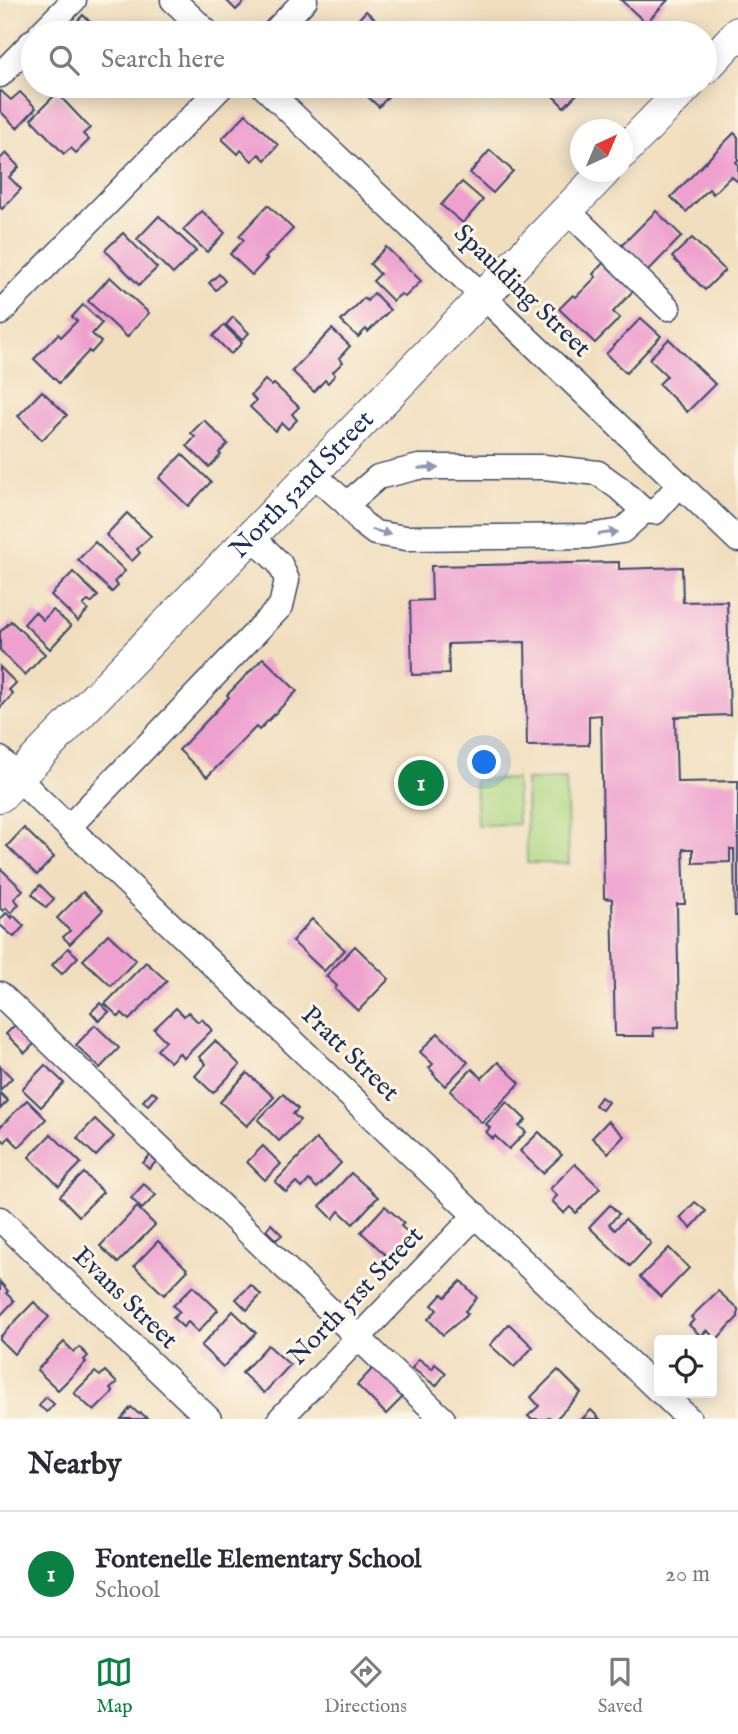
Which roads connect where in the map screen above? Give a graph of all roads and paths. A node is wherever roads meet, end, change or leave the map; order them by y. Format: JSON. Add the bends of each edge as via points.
{"nodes":[{"id":1,"x":74,"y":0,"type":"edge"},
{"id":2,"x":173,"y":0,"type":"edge"},
{"id":3,"x":305,"y":0,"type":"edge"},
{"id":4,"x":53,"y":21,"type":"edge"},
{"id":5,"x":195,"y":21,"type":"edge"},
{"id":6,"x":285,"y":21,"type":"edge"},
{"id":7,"x":738,"y":33,"type":"edge"},
{"id":8,"x":21,"y":53,"type":"edge"},
{"id":9,"x":717,"y":55,"type":"edge"},
{"id":10,"x":0,"y":75,"type":"edge"},
{"id":11,"x":210,"y":98,"type":"edge"},
{"id":12,"x":276,"y":98,"type":"edge"},
{"id":13,"x":675,"y":98,"type":"edge"},
{"id":14,"x":633,"y":142,"type":"edge"},
{"id":15,"x":594,"y":182,"type":"edge"},
{"id":16,"x":566,"y":210,"type":"junction"},
{"id":17,"x":484,"y":296,"type":"junction"},
{"id":18,"x":668,"y":308,"type":"dead end"},
{"id":19,"x":0,"y":313,"type":"edge"},
{"id":20,"x":312,"y":474,"type":"junction"},
{"id":21,"x":680,"y":484,"type":"junction"},
{"id":22,"x":346,"y":504,"type":"junction"},
{"id":23,"x":644,"y":511,"type":"junction"},
{"id":24,"x":251,"y":536,"type":"junction"},
{"id":25,"x":738,"y":540,"type":"edge"},
{"id":26,"x":6,"y":777,"type":"edge"},
{"id":27,"x":69,"y":827,"type":"junction"},
{"id":28,"x":0,"y":994,"type":"edge"},
{"id":29,"x":476,"y":1215,"type":"junction"},
{"id":30,"x":0,"y":1219,"type":"edge"},
{"id":31,"x":358,"y":1338,"type":"junction"},
{"id":32,"x":654,"y":1386,"type":"edge"},
{"id":33,"x":666,"y":1398,"type":"edge"},
{"id":34,"x":209,"y":1419,"type":"edge"},
{"id":35,"x":280,"y":1419,"type":"edge"},
{"id":36,"x":443,"y":1419,"type":"edge"},
{"id":37,"x":689,"y":1419,"type":"edge"}],
"edges":[{"from":1,"to":4,"type":"street"},
{"from":2,"to":5,"type":"street"},
{"from":3,"to":6,"type":"street"},
{"from":7,"to":9,"type":"main road"},
{"from":8,"to":10,"type":"street"},
{"from":11,"to":19,"type":"street"},
{"from":12,"to":17,"type":"street","name":"Spaulding Street"},
{"from":13,"to":14,"type":"main road"},
{"from":15,"to":16,"type":"main road","name":"North 52nd Street"},
{"from":16,"to":17,"type":"main road","name":"North 52nd Street"},
{"from":16,"to":18,"type":"street"},
{"from":17,"to":20,"type":"main road","name":"North 52nd Street"},
{"from":17,"to":21,"type":"street","name":"Spaulding Street"},
{"from":20,"to":22,"type":"street"},
{"from":20,"to":24,"type":"main road","name":"North 52nd Street"},
{"from":21,"to":23,"type":"street","via":[[655,512]]},
{"from":21,"to":25,"type":"street","name":"Spaulding Street"},
{"from":22,"to":23,"type":"street","one_way":true,"via":[[375,533],[405,538],[589,536],[622,531]]},
{"from":22,"to":23,"type":"street","one_way":true,"via":[[377,477],[419,467],[544,467],[597,473]]},
{"from":24,"to":26,"type":"main road","name":"North 52nd Street"},
{"from":24,"to":27,"type":"street","via":[[280,564],[287,580],[281,606]]},
{"from":26,"to":27,"type":"street","name":"Pratt Street"},
{"from":27,"to":29,"type":"street","name":"Pratt Street"},
{"from":28,"to":31,"type":"street"},
{"from":29,"to":31,"type":"street","name":"North 51st Street"},
{"from":29,"to":32,"type":"street","name":"Pratt Street"},
{"from":30,"to":34,"type":"street","name":"Evans Street"},
{"from":31,"to":35,"type":"street","name":"North 51st Street"},
{"from":31,"to":36,"type":"street"},
{"from":33,"to":37,"type":"street","name":"Pratt Street"}]}
